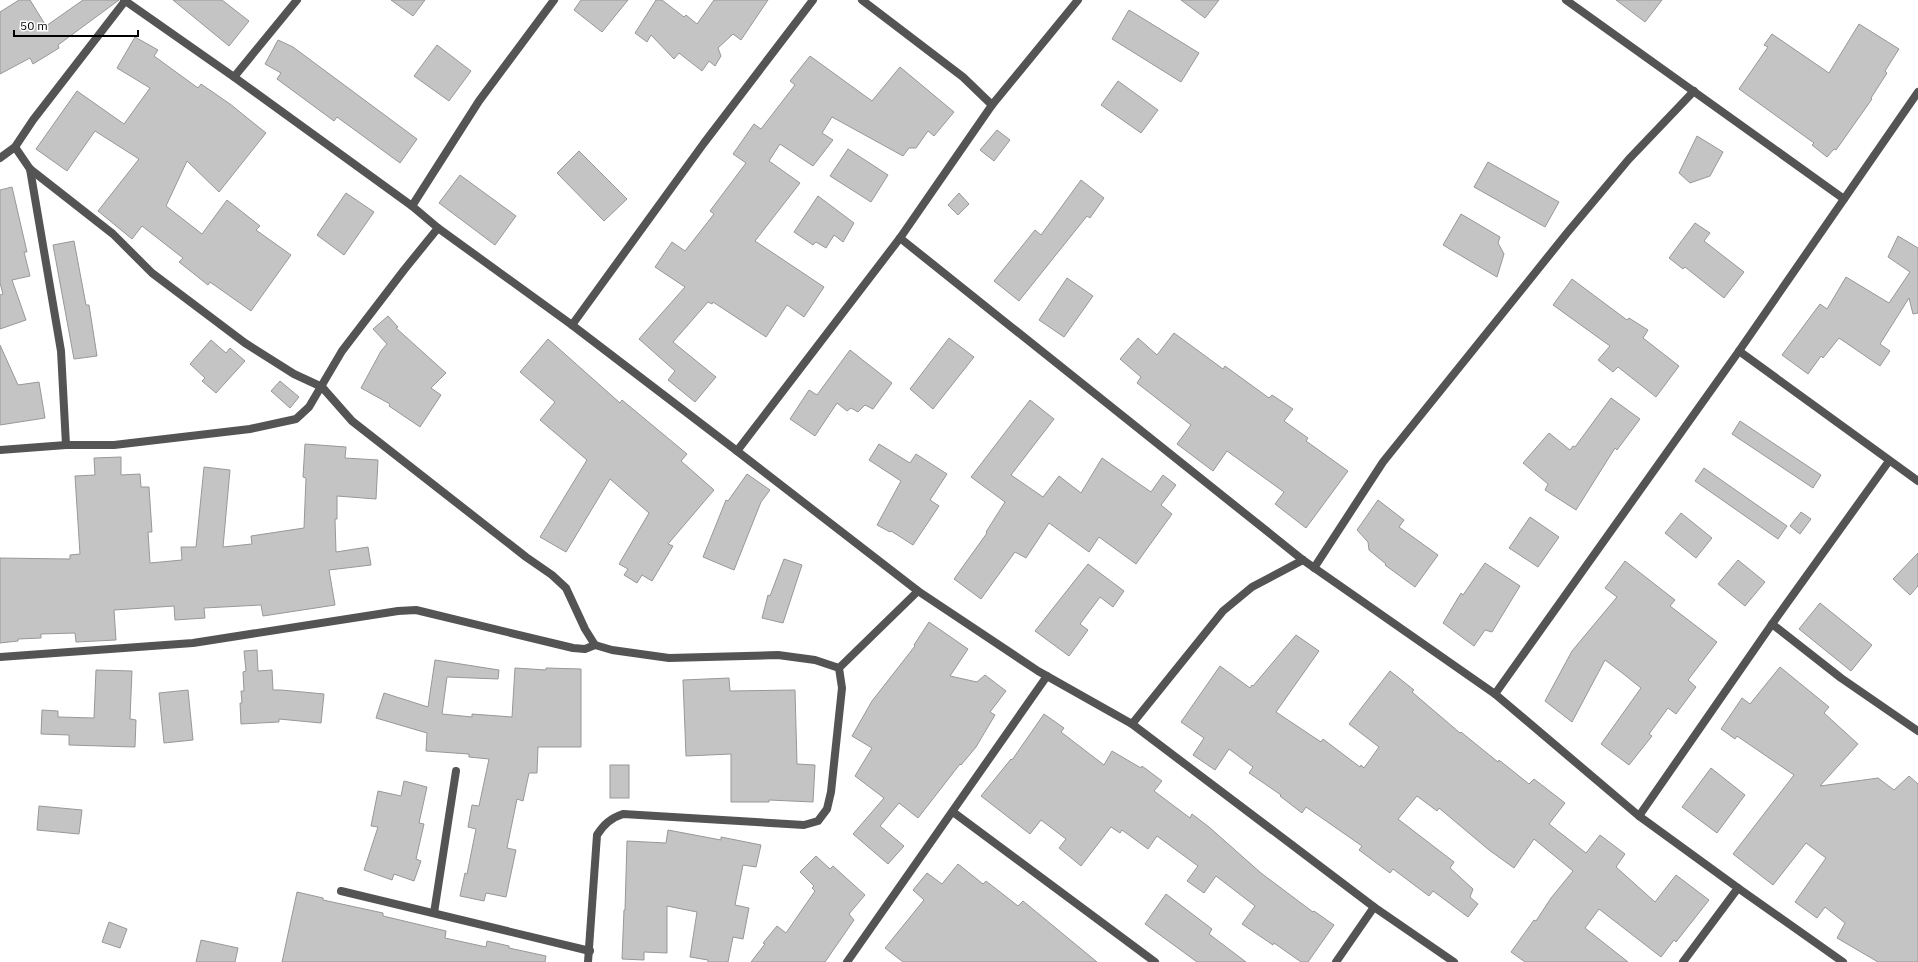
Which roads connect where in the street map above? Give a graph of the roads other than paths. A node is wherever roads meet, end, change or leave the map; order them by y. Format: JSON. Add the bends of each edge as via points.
{"nodes":[{"id":1,"x":297,"y":0,"type":"edge"},
{"id":2,"x":554,"y":0,"type":"edge"},
{"id":3,"x":813,"y":0,"type":"edge"},
{"id":4,"x":862,"y":0,"type":"edge"},
{"id":5,"x":1078,"y":0,"type":"edge"},
{"id":6,"x":1566,"y":0,"type":"edge"},
{"id":7,"x":124,"y":1,"type":"edge"},
{"id":8,"x":234,"y":77,"type":"junction"},
{"id":9,"x":1694,"y":91,"type":"junction"},
{"id":10,"x":1918,"y":92,"type":"edge"},
{"id":11,"x":992,"y":105,"type":"junction"},
{"id":12,"x":15,"y":147,"type":"junction"},
{"id":13,"x":0,"y":158,"type":"edge"},
{"id":14,"x":30,"y":169,"type":"junction"},
{"id":15,"x":1844,"y":199,"type":"junction"},
{"id":16,"x":412,"y":206,"type":"junction"},
{"id":17,"x":438,"y":228,"type":"junction"},
{"id":18,"x":900,"y":238,"type":"junction"},
{"id":19,"x":572,"y":325,"type":"junction"},
{"id":20,"x":1738,"y":351,"type":"junction"},
{"id":21,"x":322,"y":387,"type":"junction"},
{"id":22,"x":66,"y":445,"type":"junction"},
{"id":23,"x":0,"y":450,"type":"edge"},
{"id":24,"x":737,"y":451,"type":"junction"},
{"id":25,"x":1889,"y":461,"type":"junction"},
{"id":26,"x":1918,"y":481,"type":"edge"},
{"id":27,"x":1303,"y":560,"type":"junction"},
{"id":28,"x":1314,"y":568,"type":"junction"},
{"id":29,"x":918,"y":591,"type":"junction"},
{"id":30,"x":1772,"y":624,"type":"junction"},
{"id":31,"x":595,"y":645,"type":"junction"},
{"id":32,"x":0,"y":657,"type":"edge"},
{"id":33,"x":839,"y":668,"type":"junction"},
{"id":34,"x":1047,"y":676,"type":"junction"},
{"id":35,"x":1495,"y":694,"type":"junction"},
{"id":36,"x":1132,"y":724,"type":"junction"},
{"id":37,"x":1918,"y":731,"type":"edge"},
{"id":38,"x":456,"y":771,"type":"dead end"},
{"id":39,"x":952,"y":812,"type":"junction"},
{"id":40,"x":1639,"y":816,"type":"junction"},
{"id":41,"x":1738,"y":888,"type":"junction"},
{"id":42,"x":341,"y":891,"type":"dead end"},
{"id":43,"x":1374,"y":907,"type":"junction"},
{"id":44,"x":434,"y":913,"type":"junction"},
{"id":45,"x":590,"y":951,"type":"junction"},
{"id":46,"x":588,"y":962,"type":"edge"},
{"id":47,"x":847,"y":962,"type":"edge"},
{"id":48,"x":1155,"y":962,"type":"edge"},
{"id":49,"x":1336,"y":962,"type":"edge"},
{"id":50,"x":1454,"y":962,"type":"edge"},
{"id":51,"x":1683,"y":962,"type":"edge"},
{"id":52,"x":1843,"y":962,"type":"edge"}],
"edges":[{"from":1,"to":8,"type":"street"},
{"from":2,"to":16,"type":"street","via":[[479,101]]},
{"from":3,"to":19,"type":"street","via":[[704,143]]},
{"from":4,"to":11,"type":"street","via":[[963,77]]},
{"from":5,"to":11,"type":"street"},
{"from":6,"to":9,"type":"street"},
{"from":7,"to":8,"type":"street"},
{"from":7,"to":12,"type":"street"},
{"from":8,"to":16,"type":"street"},
{"from":9,"to":15,"type":"street"},
{"from":9,"to":28,"type":"street","via":[[1629,159],[1383,462]]},
{"from":10,"to":15,"type":"street"},
{"from":11,"to":18,"type":"street"},
{"from":12,"to":13,"type":"street"},
{"from":12,"to":14,"type":"street"},
{"from":14,"to":21,"type":"street","via":[[109,231],[152,273],[245,343],[294,374]]},
{"from":14,"to":22,"type":"street","via":[[61,351]]},
{"from":15,"to":20,"type":"street"},
{"from":16,"to":17,"type":"street"},
{"from":17,"to":19,"type":"street"},
{"from":17,"to":21,"type":"street","via":[[342,351]]},
{"from":18,"to":24,"type":"street"},
{"from":18,"to":27,"type":"street"},
{"from":19,"to":24,"type":"street"},
{"from":20,"to":25,"type":"street"},
{"from":20,"to":35,"type":"street"},
{"from":21,"to":22,"type":"street","via":[[309,407],[296,419],[250,429],[114,446]]},
{"from":21,"to":31,"type":"street","via":[[352,421],[566,588]]},
{"from":22,"to":23,"type":"street"},
{"from":24,"to":29,"type":"street"},
{"from":25,"to":26,"type":"street"},
{"from":25,"to":30,"type":"street"},
{"from":27,"to":28,"type":"street"},
{"from":27,"to":36,"type":"street","via":[[1252,587],[1223,611]]},
{"from":28,"to":35,"type":"street"},
{"from":29,"to":33,"type":"street"},
{"from":29,"to":34,"type":"street"},
{"from":30,"to":37,"type":"street","via":[[1841,678]]},
{"from":30,"to":40,"type":"street"},
{"from":31,"to":32,"type":"street","via":[[586,649],[573,648],[416,610],[193,643]]},
{"from":31,"to":33,"type":"street","via":[[669,658],[778,655],[815,660]]},
{"from":33,"to":45,"type":"street","via":[[842,688],[831,792],[827,809],[818,820],[804,825],[623,814],[616,817],[604,825],[597,835]]},
{"from":34,"to":36,"type":"street"},
{"from":34,"to":39,"type":"street"},
{"from":35,"to":40,"type":"street"},
{"from":36,"to":43,"type":"street"},
{"from":38,"to":44,"type":"street"},
{"from":39,"to":47,"type":"street"},
{"from":39,"to":48,"type":"street"},
{"from":40,"to":41,"type":"street"},
{"from":41,"to":51,"type":"street"},
{"from":41,"to":52,"type":"street"},
{"from":42,"to":44,"type":"street"},
{"from":43,"to":49,"type":"street"},
{"from":43,"to":50,"type":"street"},
{"from":44,"to":45,"type":"street"},
{"from":45,"to":46,"type":"street"}]}
